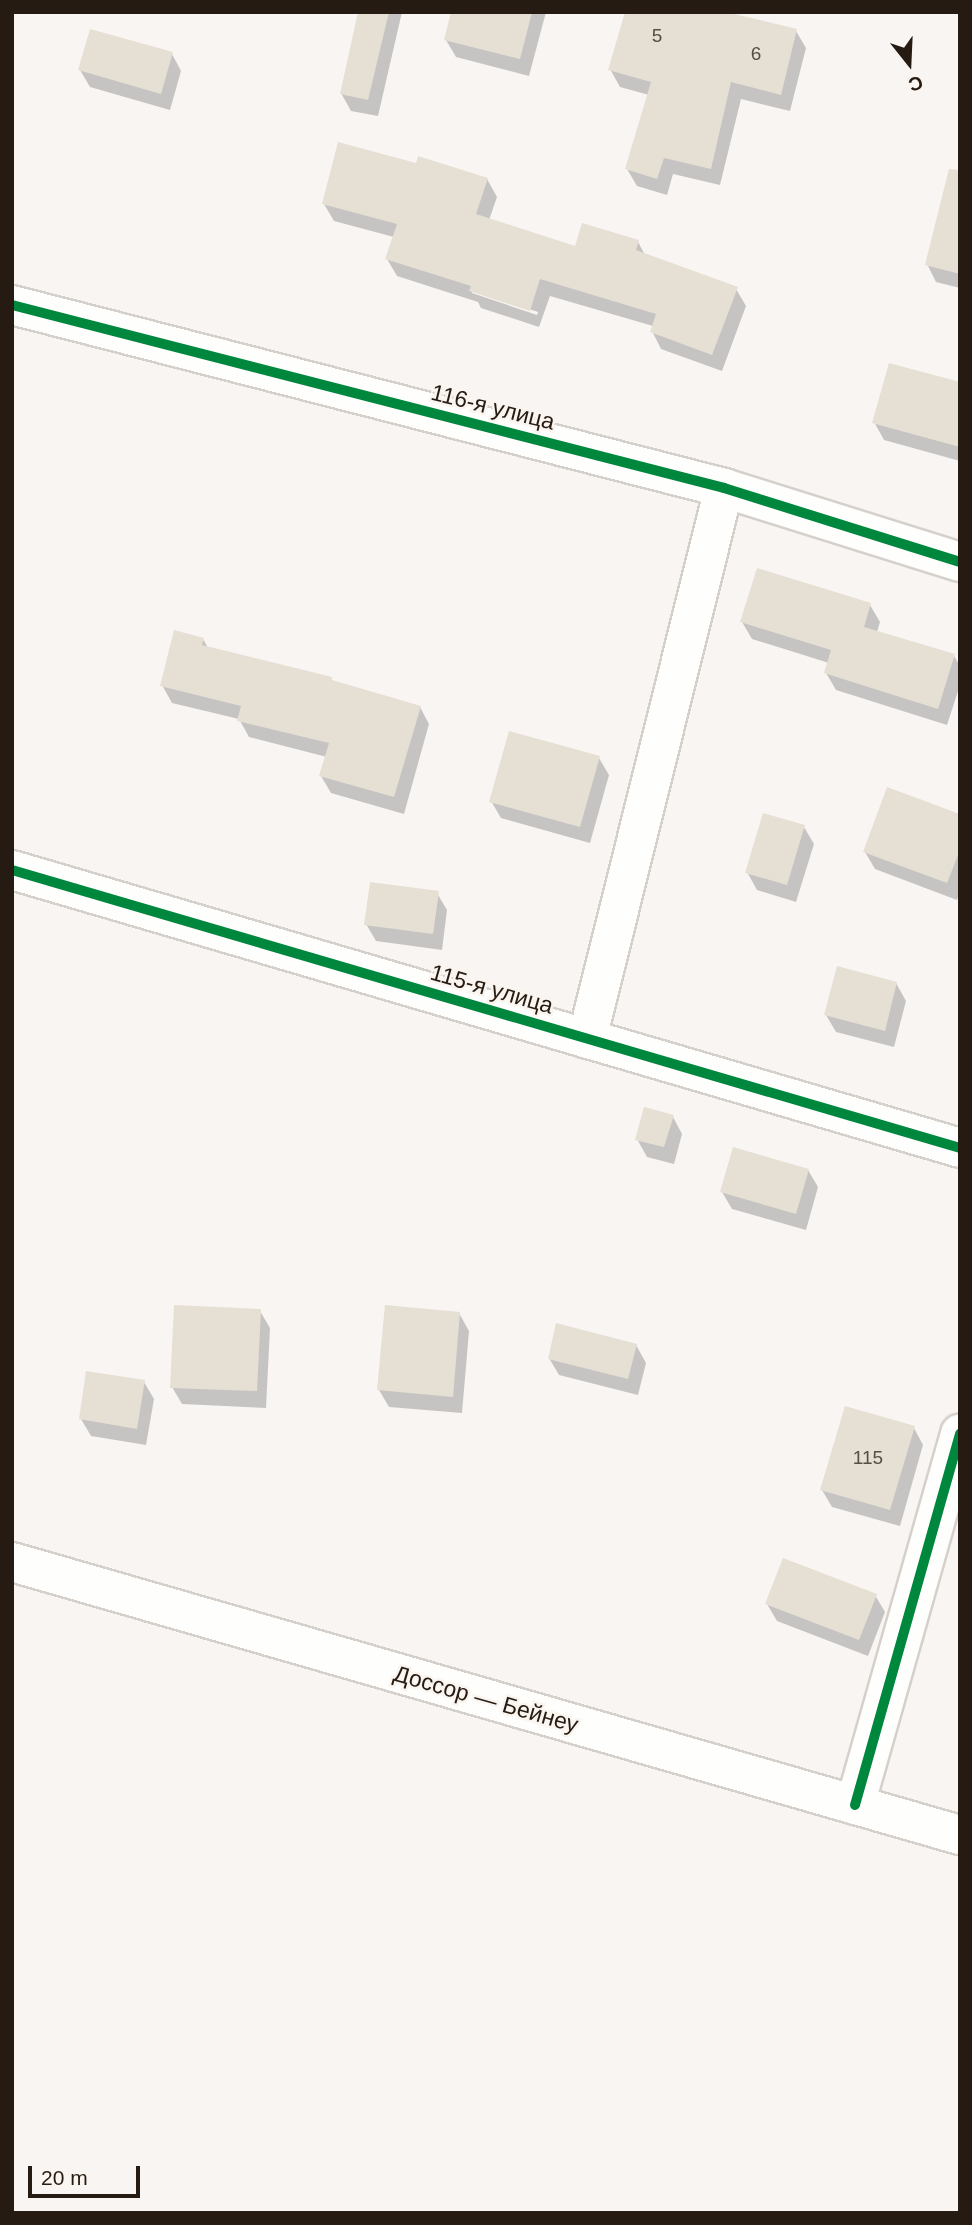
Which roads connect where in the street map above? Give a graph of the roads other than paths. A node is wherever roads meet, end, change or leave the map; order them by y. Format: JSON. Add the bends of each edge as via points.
{"nodes":[{"id":1,"x":12,"y":305,"type":"edge"},
{"id":2,"x":724,"y":488,"type":"junction"},
{"id":3,"x":960,"y":562,"type":"edge"},
{"id":4,"x":12,"y":870,"type":"edge"},
{"id":5,"x":587,"y":1039,"type":"junction"},
{"id":6,"x":960,"y":1148,"type":"edge"},
{"id":7,"x":960,"y":1434,"type":"edge"},
{"id":8,"x":12,"y":1562,"type":"edge"},
{"id":9,"x":855,"y":1805,"type":"junction"},
{"id":10,"x":960,"y":1835,"type":"edge"}],
"edges":[{"from":1,"to":2,"type":"main road","name":"116-я улица"},
{"from":2,"to":3,"type":"main road","name":"116-я улица"},
{"from":2,"to":5,"type":"main road"},
{"from":4,"to":5,"type":"main road","name":"115-я улица"},
{"from":5,"to":6,"type":"main road","name":"115-я улица"},
{"from":7,"to":9,"type":"main road"},
{"from":8,"to":9,"type":"main road","name":"Доссор — Бейнеу"},
{"from":9,"to":10,"type":"main road","name":"Доссор — Бейнеу"}]}
